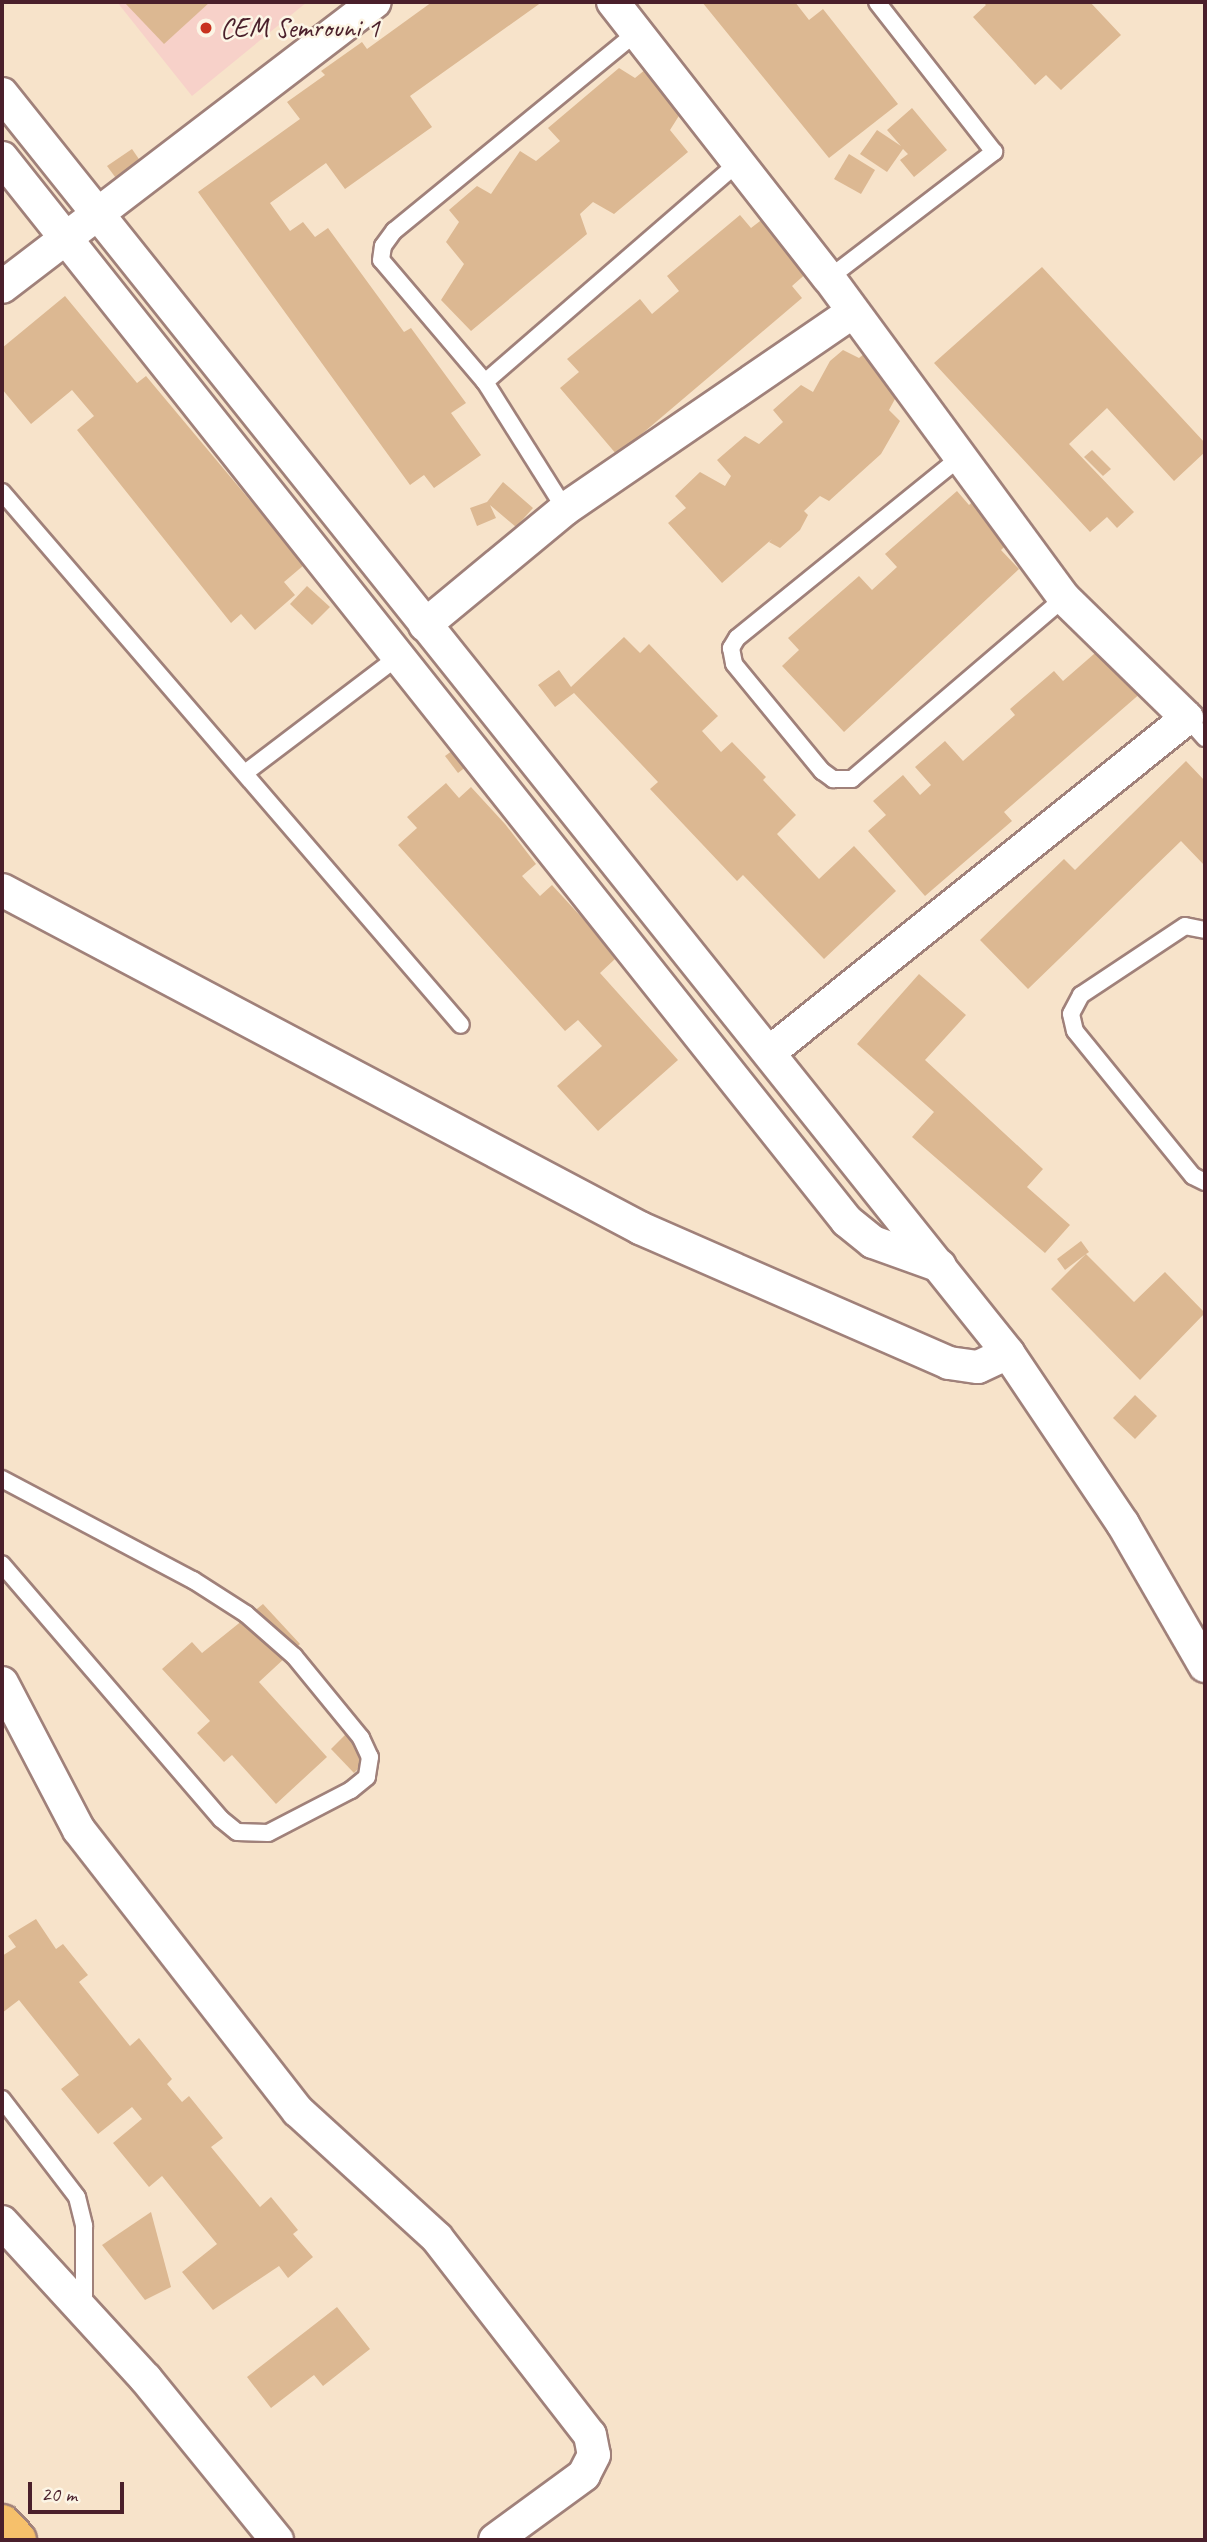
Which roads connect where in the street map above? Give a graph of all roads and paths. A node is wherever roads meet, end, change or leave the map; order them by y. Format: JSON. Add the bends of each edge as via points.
{"nodes":[{"id":1,"x":374,"y":2,"type":"edge"},
{"id":2,"x":613,"y":2,"type":"edge"},
{"id":3,"x":877,"y":2,"type":"edge"},
{"id":4,"x":637,"y":32,"type":"junction"},
{"id":5,"x":2,"y":94,"type":"edge"},
{"id":6,"x":2,"y":158,"type":"edge"},
{"id":7,"x":740,"y":162,"type":"junction"},
{"id":8,"x":96,"y":213,"type":"junction"},
{"id":9,"x":65,"y":237,"type":"junction"},
{"id":10,"x":828,"y":278,"type":"junction"},
{"id":11,"x":2,"y":287,"type":"edge"},
{"id":12,"x":851,"y":313,"type":"junction"},
{"id":13,"x":485,"y":382,"type":"junction"},
{"id":14,"x":958,"y":458,"type":"junction"},
{"id":15,"x":2,"y":492,"type":"edge"},
{"id":16,"x":565,"y":509,"type":"junction"},
{"id":17,"x":1064,"y":598,"type":"junction"},
{"id":18,"x":425,"y":625,"type":"junction"},
{"id":19,"x":398,"y":657,"type":"junction"},
{"id":20,"x":1196,"y":728,"type":"edge"},
{"id":21,"x":244,"y":773,"type":"junction"},
{"id":22,"x":2,"y":890,"type":"edge"},
{"id":23,"x":1205,"y":930,"type":"edge"},
{"id":24,"x":461,"y":1025,"type":"dead end"},
{"id":25,"x":771,"y":1051,"type":"junction"},
{"id":26,"x":1205,"y":1182,"type":"edge"},
{"id":27,"x":940,"y":1266,"type":"junction"},
{"id":28,"x":1008,"y":1353,"type":"junction"},
{"id":29,"x":2,"y":1479,"type":"edge"},
{"id":30,"x":2,"y":1564,"type":"edge"},
{"id":31,"x":1205,"y":1666,"type":"edge"},
{"id":32,"x":2,"y":1683,"type":"edge"},
{"id":33,"x":13,"y":1729,"type":"edge"},
{"id":34,"x":2,"y":2099,"type":"edge"},
{"id":35,"x":2,"y":2222,"type":"edge"},
{"id":36,"x":84,"y":2309,"type":"junction"},
{"id":37,"x":2,"y":2524,"type":"edge"},
{"id":38,"x":17,"y":2540,"type":"edge"},
{"id":39,"x":277,"y":2540,"type":"edge"},
{"id":40,"x":495,"y":2540,"type":"edge"}],
"edges":[{"from":1,"to":8,"type":"street"},
{"from":2,"to":4,"type":"street"},
{"from":3,"to":10,"type":"lane","via":[[994,152]]},
{"from":4,"to":7,"type":"street"},
{"from":4,"to":13,"type":"lane","via":[[394,231],[383,246],[381,260]]},
{"from":5,"to":8,"type":"street"},
{"from":6,"to":9,"type":"street"},
{"from":7,"to":10,"type":"street"},
{"from":7,"to":13,"type":"lane"},
{"from":8,"to":9,"type":"street"},
{"from":8,"to":18,"type":"street"},
{"from":9,"to":11,"type":"street"},
{"from":9,"to":19,"type":"street"},
{"from":10,"to":12,"type":"street"},
{"from":12,"to":14,"type":"street"},
{"from":12,"to":16,"type":"street"},
{"from":13,"to":16,"type":"lane"},
{"from":14,"to":17,"type":"street"},
{"from":14,"to":17,"type":"lane","via":[[737,638],[731,648],[734,664],[822,771],[833,779],[852,779]]},
{"from":15,"to":21,"type":"lane"},
{"from":16,"to":18,"type":"street"},
{"from":17,"to":20,"type":"street"},
{"from":18,"to":25,"type":"street"},
{"from":19,"to":21,"type":"lane"},
{"from":19,"to":27,"type":"street","via":[[847,1221],[880,1245]]},
{"from":20,"to":25,"type":"street"},
{"from":21,"to":24,"type":"lane"},
{"from":22,"to":28,"type":"street","via":[[640,1228],[949,1363],[978,1367]]},
{"from":23,"to":26,"type":"lane","via":[[1185,926],[1082,995],[1071,1014],[1075,1031],[1193,1176]]},
{"from":25,"to":27,"type":"street"},
{"from":27,"to":28,"type":"street"},
{"from":28,"to":31,"type":"street","via":[[1111,1504]]},
{"from":29,"to":30,"type":"lane","via":[[193,1580],[246,1614],[294,1656],[361,1738],[370,1757],[367,1777],[268,1833],[237,1832]]},
{"from":32,"to":33,"type":"street"},
{"from":33,"to":40,"type":"street","via":[[79,1830],[298,2111],[437,2238],[590,2435],[594,2455],[584,2475]]},
{"from":34,"to":36,"type":"lane","via":[[77,2197],[84,2226]]},
{"from":35,"to":36,"type":"street"},
{"from":36,"to":39,"type":"street"},
{"from":37,"to":38,"type":"highway"}]}
